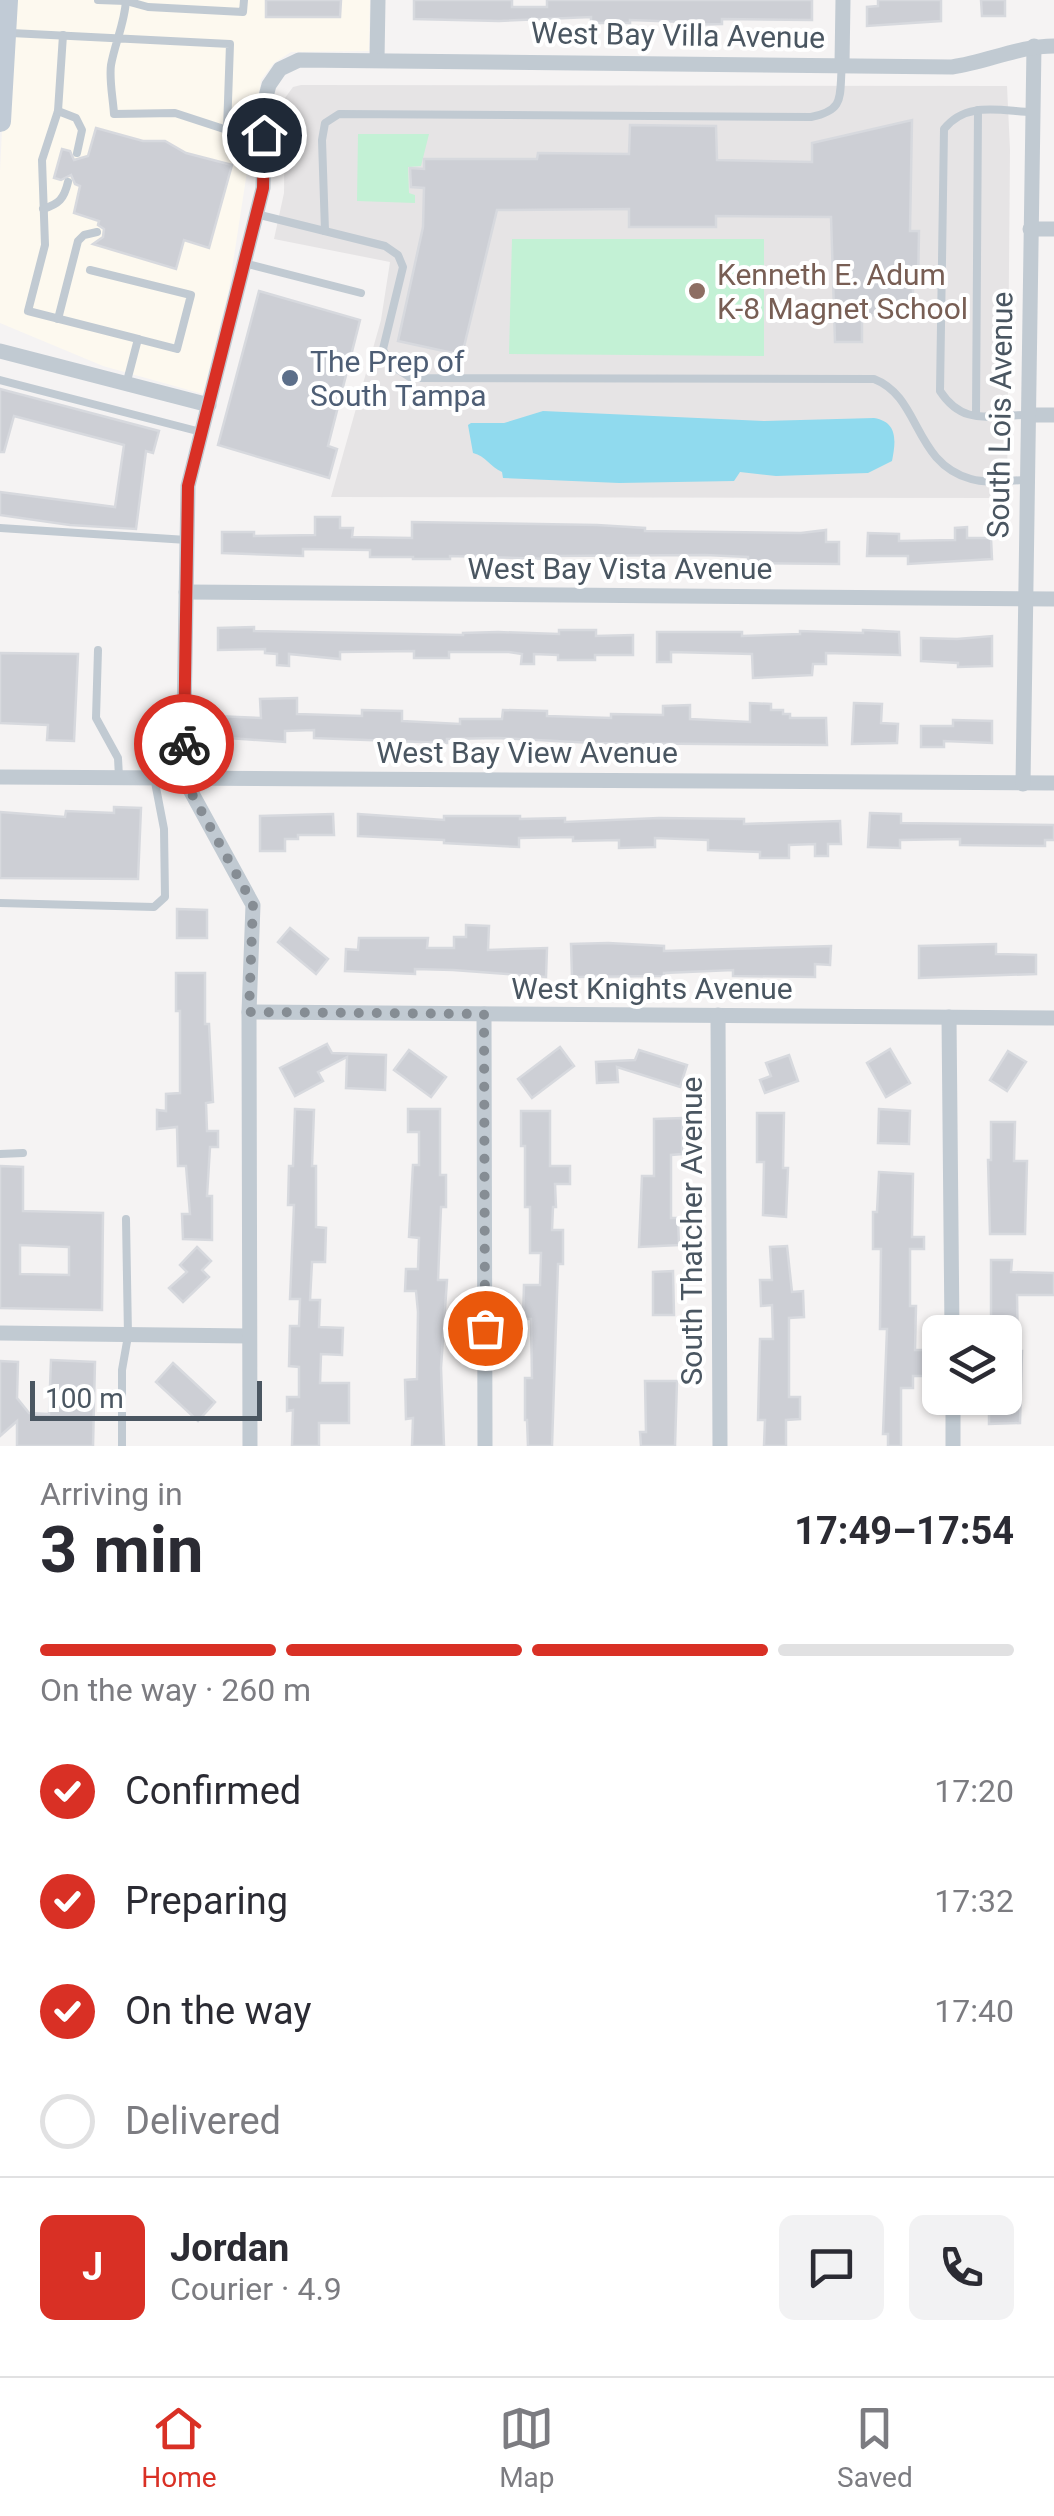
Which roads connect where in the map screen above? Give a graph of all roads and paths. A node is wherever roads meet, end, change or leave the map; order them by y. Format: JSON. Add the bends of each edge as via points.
{"nodes":[{"id":1,"x":98,"y":0,"type":"edge"},
{"id":2,"x":126,"y":0,"type":"edge"},
{"id":3,"x":244,"y":0,"type":"edge"},
{"id":4,"x":378,"y":0,"type":"edge"},
{"id":5,"x":843,"y":0,"type":"edge"},
{"id":6,"x":5,"y":18,"type":"edge"},
{"id":7,"x":63,"y":35,"type":"junction"},
{"id":8,"x":117,"y":37,"type":"junction"},
{"id":9,"x":1034,"y":46,"type":"junction"},
{"id":10,"x":1054,"y":46,"type":"edge"},
{"id":11,"x":378,"y":60,"type":"junction"},
{"id":12,"x":842,"y":64,"type":"junction"},
{"id":13,"x":2,"y":72,"type":"edge"},
{"id":14,"x":978,"y":110,"type":"junction"},
{"id":15,"x":58,"y":111,"type":"junction"},
{"id":16,"x":1032,"y":112,"type":"junction"},
{"id":17,"x":0,"y":120,"type":"edge"},
{"id":18,"x":76,"y":153,"type":"dead end"},
{"id":19,"x":68,"y":182,"type":"dead end"},
{"id":20,"x":43,"y":209,"type":"junction"},
{"id":21,"x":256,"y":214,"type":"junction"},
{"id":22,"x":1030,"y":229,"type":"junction"},
{"id":23,"x":1054,"y":229,"type":"edge"},
{"id":24,"x":324,"y":231,"type":"junction"},
{"id":25,"x":96,"y":232,"type":"dead end"},
{"id":26,"x":244,"y":262,"type":"junction"},
{"id":27,"x":90,"y":270,"type":"dead end"},
{"id":28,"x":361,"y":293,"type":"dead end"},
{"id":29,"x":58,"y":319,"type":"junction"},
{"id":30,"x":138,"y":339,"type":"junction"},
{"id":31,"x":0,"y":351,"type":"edge"},
{"id":32,"x":0,"y":380,"type":"edge"},
{"id":33,"x":127,"y":381,"type":"junction"},
{"id":34,"x":209,"y":405,"type":"junction"},
{"id":35,"x":1028,"y":414,"type":"junction"},
{"id":36,"x":1054,"y":415,"type":"edge"},
{"id":37,"x":976,"y":416,"type":"junction"},
{"id":38,"x":202,"y":432,"type":"junction"},
{"id":39,"x":1027,"y":480,"type":"junction"},
{"id":40,"x":0,"y":528,"type":"edge"},
{"id":41,"x":187,"y":540,"type":"junction"},
{"id":42,"x":186,"y":592,"type":"junction"},
{"id":43,"x":1025,"y":598,"type":"junction"},
{"id":44,"x":1054,"y":599,"type":"edge"},
{"id":45,"x":98,"y":650,"type":"dead end"},
{"id":46,"x":0,"y":778,"type":"edge"},
{"id":47,"x":119,"y":778,"type":"junction"},
{"id":48,"x":154,"y":778,"type":"junction"},
{"id":49,"x":183,"y":778,"type":"junction"},
{"id":50,"x":1054,"y":783,"type":"edge"},
{"id":51,"x":1023,"y":784,"type":"junction"},
{"id":52,"x":0,"y":904,"type":"edge"},
{"id":53,"x":249,"y":1012,"type":"junction"},
{"id":54,"x":484,"y":1014,"type":"junction"},
{"id":55,"x":718,"y":1016,"type":"junction"},
{"id":56,"x":949,"y":1017,"type":"junction"},
{"id":57,"x":1054,"y":1018,"type":"edge"},
{"id":58,"x":23,"y":1153,"type":"dead end"},
{"id":59,"x":0,"y":1154,"type":"edge"},
{"id":60,"x":126,"y":1219,"type":"dead end"},
{"id":61,"x":952,"y":1315,"type":"edge"},
{"id":62,"x":0,"y":1333,"type":"edge"},
{"id":63,"x":128,"y":1336,"type":"junction"},
{"id":64,"x":249,"y":1336,"type":"junction"},
{"id":65,"x":953,"y":1415,"type":"edge"},
{"id":66,"x":122,"y":1446,"type":"edge"},
{"id":67,"x":250,"y":1446,"type":"edge"},
{"id":68,"x":485,"y":1446,"type":"edge"},
{"id":69,"x":720,"y":1446,"type":"edge"},
{"id":70,"x":954,"y":1446,"type":"edge"}],
"edges":[{"from":1,"to":2,"type":"lane"},
{"from":2,"to":3,"type":"lane","via":[[243,12]]},
{"from":2,"to":8,"type":"lane"},
{"from":4,"to":11,"type":"street"},
{"from":5,"to":12,"type":"street"},
{"from":6,"to":7,"type":"lane"},
{"from":6,"to":13,"type":"main road"},
{"from":7,"to":8,"type":"lane"},
{"from":7,"to":15,"type":"lane"},
{"from":8,"to":8,"type":"lane","via":[[230,44],[228,130],[176,113],[114,114],[110,71]]},
{"from":9,"to":10,"type":"street","name":"West Bay Villa Avenue"},
{"from":9,"to":12,"type":"street","name":"West Bay Villa Avenue","via":[[952,66]]},
{"from":9,"to":16,"type":"street","name":"South Lois Avenue"},
{"from":11,"to":12,"type":"street","name":"West Bay Villa Avenue"},
{"from":11,"to":21,"type":"street","name":"West Bay Villa Avenue","via":[[299,60],[280,69],[265,100]]},
{"from":12,"to":24,"type":"lane","via":[[838,106],[811,117],[339,114],[325,123],[322,140]]},
{"from":13,"to":17,"type":"main road"},
{"from":14,"to":16,"type":"lane"},
{"from":14,"to":37,"type":"lane"},
{"from":14,"to":37,"type":"lane","via":[[954,116],[944,129],[940,391],[964,416]]},
{"from":15,"to":18,"type":"lane","via":[[76,118],[82,130]]},
{"from":15,"to":20,"type":"lane","via":[[42,160]]},
{"from":16,"to":22,"type":"street","name":"South Lois Avenue"},
{"from":19,"to":20,"type":"lane","via":[[58,204]]},
{"from":20,"to":29,"type":"lane","via":[[44,245],[28,311]]},
{"from":21,"to":24,"type":"lane"},
{"from":21,"to":26,"type":"street"},
{"from":22,"to":23,"type":"street"},
{"from":22,"to":35,"type":"street","name":"South Lois Avenue"},
{"from":24,"to":39,"type":"lane","via":[[398,254],[403,267],[384,348],[389,364],[411,378],[874,380],[898,395],[943,467],[973,480]]},
{"from":25,"to":29,"type":"lane","via":[[78,241]]},
{"from":26,"to":28,"type":"lane"},
{"from":26,"to":34,"type":"street"},
{"from":27,"to":30,"type":"lane","via":[[191,296],[177,349]]},
{"from":29,"to":30,"type":"lane"},
{"from":30,"to":33,"type":"lane"},
{"from":31,"to":33,"type":"street"},
{"from":32,"to":38,"type":"lane"},
{"from":33,"to":34,"type":"street"},
{"from":34,"to":38,"type":"street"},
{"from":35,"to":36,"type":"street"},
{"from":35,"to":37,"type":"lane"},
{"from":35,"to":39,"type":"street","name":"South Lois Avenue"},
{"from":38,"to":41,"type":"street","via":[[188,486]]},
{"from":39,"to":43,"type":"street","name":"South Lois Avenue"},
{"from":40,"to":41,"type":"lane"},
{"from":41,"to":42,"type":"street"},
{"from":42,"to":43,"type":"street","name":"West Bay Vista Avenue"},
{"from":42,"to":49,"type":"street"},
{"from":43,"to":44,"type":"street","name":"West Bay Vista Avenue"},
{"from":43,"to":51,"type":"street","name":"South Lois Avenue"},
{"from":45,"to":47,"type":"lane","via":[[96,718],[118,758]]},
{"from":46,"to":47,"type":"street","name":"West Bay View Avenue"},
{"from":47,"to":48,"type":"street","name":"West Bay View Avenue"},
{"from":48,"to":49,"type":"street","name":"West Bay View Avenue"},
{"from":48,"to":52,"type":"lane","via":[[164,830],[165,897],[154,907]]},
{"from":49,"to":51,"type":"street","name":"West Bay View Avenue"},
{"from":49,"to":53,"type":"street","via":[[253,904]]},
{"from":50,"to":51,"type":"street","name":"West Bay View Avenue"},
{"from":53,"to":54,"type":"street","name":"West Knights Avenue"},
{"from":53,"to":64,"type":"street"},
{"from":54,"to":55,"type":"street","name":"West Knights Avenue"},
{"from":54,"to":68,"type":"street"},
{"from":55,"to":56,"type":"street","name":"West Knights Avenue"},
{"from":55,"to":69,"type":"street","name":"South Thatcher Avenue"},
{"from":56,"to":57,"type":"street","name":"West Knights Avenue"},
{"from":56,"to":61,"type":"street"},
{"from":58,"to":59,"type":"lane"},
{"from":60,"to":63,"type":"lane"},
{"from":62,"to":63,"type":"street"},
{"from":63,"to":64,"type":"street"},
{"from":63,"to":66,"type":"lane"},
{"from":64,"to":67,"type":"street"},
{"from":65,"to":70,"type":"street"}]}
